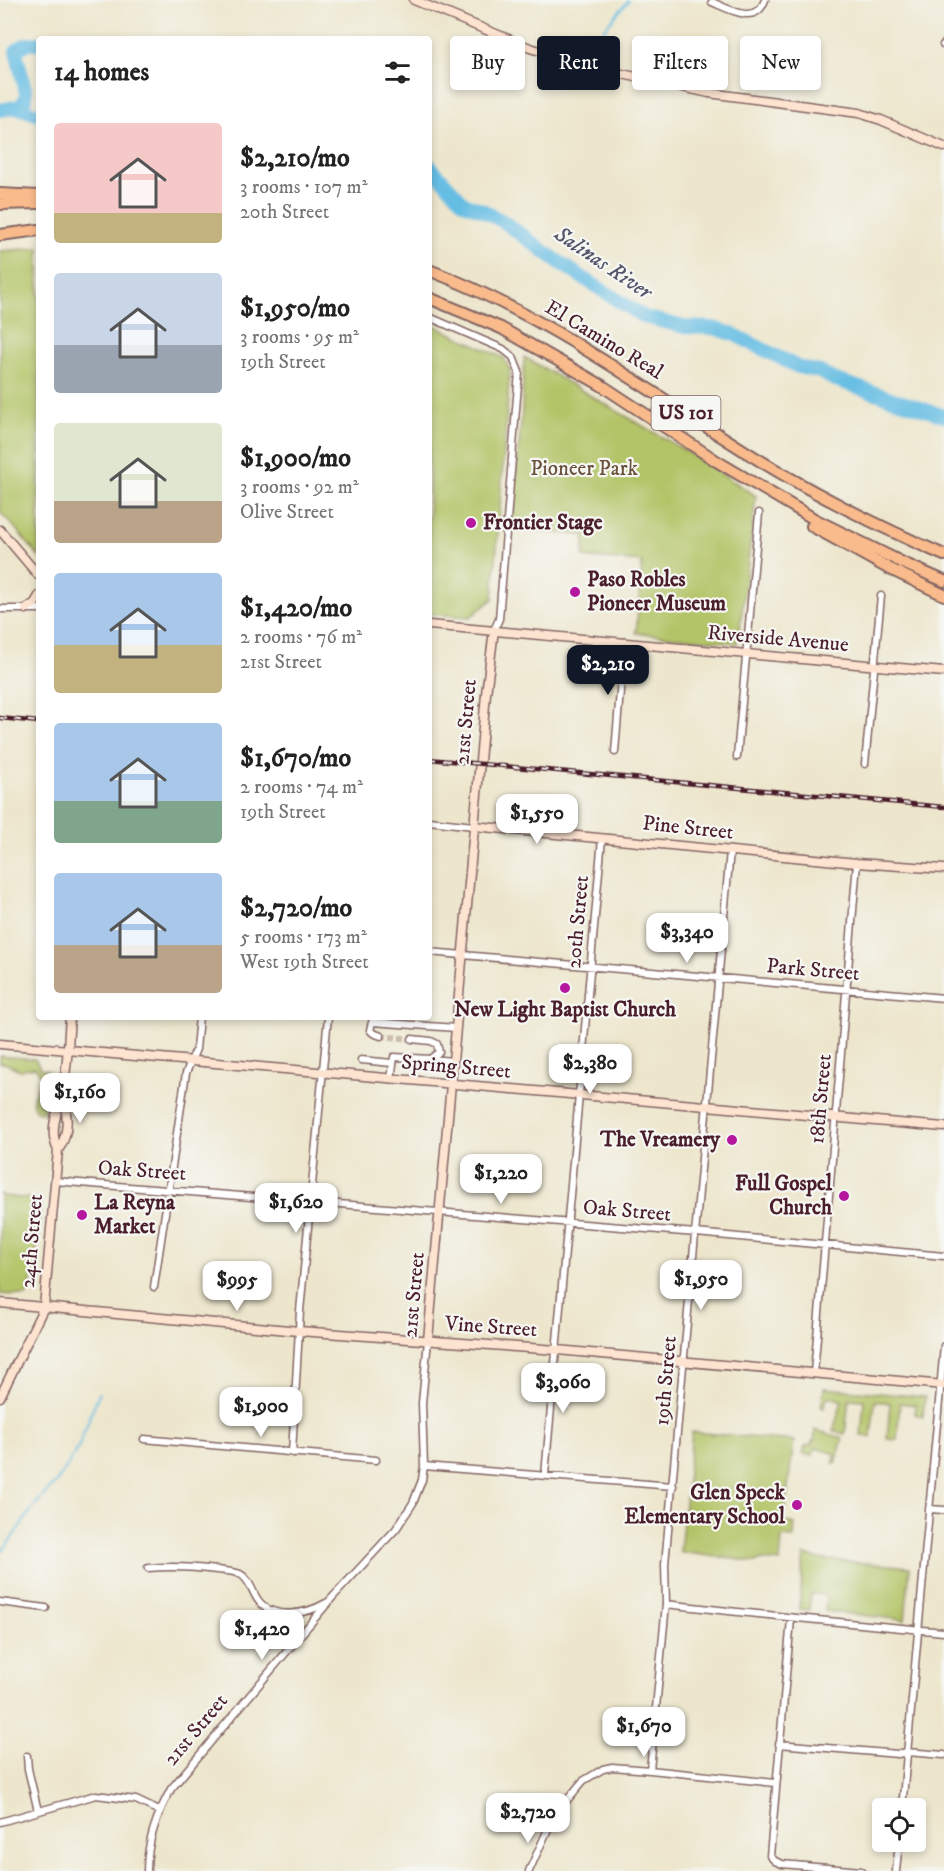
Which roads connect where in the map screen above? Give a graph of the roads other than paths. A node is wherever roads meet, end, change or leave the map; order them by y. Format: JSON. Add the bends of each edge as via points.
{"nodes":[{"id":1,"x":414,"y":0,"type":"edge"},
{"id":2,"x":765,"y":0,"type":"edge"},
{"id":3,"x":712,"y":2,"type":"dead end"},
{"id":4,"x":944,"y":147,"type":"edge"},
{"id":5,"x":0,"y":194,"type":"edge"},
{"id":6,"x":36,"y":195,"type":"edge"},
{"id":7,"x":36,"y":203,"type":"edge"},
{"id":8,"x":0,"y":204,"type":"edge"},
{"id":9,"x":0,"y":227,"type":"edge"},
{"id":10,"x":36,"y":228,"type":"edge"},
{"id":11,"x":36,"y":229,"type":"edge"},
{"id":12,"x":0,"y":235,"type":"edge"},
{"id":13,"x":432,"y":271,"type":"edge"},
{"id":14,"x":432,"y":299,"type":"edge"},
{"id":15,"x":432,"y":318,"type":"edge"},
{"id":16,"x":718,"y":462,"type":"junction"},
{"id":17,"x":759,"y":513,"type":"dead end"},
{"id":18,"x":0,"y":530,"type":"edge"},
{"id":19,"x":944,"y":555,"type":"edge"},
{"id":20,"x":36,"y":573,"type":"edge"},
{"id":21,"x":944,"y":581,"type":"edge"},
{"id":22,"x":944,"y":595,"type":"edge"},
{"id":23,"x":881,"y":596,"type":"dead end"},
{"id":24,"x":36,"y":601,"type":"edge"},
{"id":25,"x":0,"y":609,"type":"edge"},
{"id":26,"x":26,"y":609,"type":"junction"},
{"id":27,"x":36,"y":609,"type":"edge"},
{"id":28,"x":432,"y":625,"type":"edge"},
{"id":29,"x":494,"y":630,"type":"junction"},
{"id":30,"x":624,"y":642,"type":"junction"},
{"id":31,"x":746,"y":654,"type":"junction"},
{"id":32,"x":875,"y":666,"type":"junction"},
{"id":33,"x":944,"y":672,"type":"edge"},
{"id":34,"x":615,"y":752,"type":"dead end"},
{"id":35,"x":737,"y":757,"type":"dead end"},
{"id":36,"x":865,"y":764,"type":"dead end"},
{"id":37,"x":432,"y":821,"type":"edge"},
{"id":38,"x":474,"y":826,"type":"junction"},
{"id":39,"x":602,"y":838,"type":"junction"},
{"id":40,"x":730,"y":851,"type":"junction"},
{"id":41,"x":857,"y":863,"type":"junction"},
{"id":42,"x":944,"y":869,"type":"edge"},
{"id":43,"x":432,"y":952,"type":"edge"},
{"id":44,"x":462,"y":955,"type":"junction"},
{"id":45,"x":590,"y":968,"type":"junction"},
{"id":46,"x":719,"y":978,"type":"junction"},
{"id":47,"x":847,"y":989,"type":"junction"},
{"id":48,"x":944,"y":998,"type":"edge"},
{"id":49,"x":70,"y":1020,"type":"edge"},
{"id":50,"x":199,"y":1020,"type":"edge"},
{"id":51,"x":328,"y":1020,"type":"edge"},
{"id":52,"x":456,"y":1028,"type":"junction"},
{"id":53,"x":381,"y":1036,"type":"dead end"},
{"id":54,"x":412,"y":1039,"type":"tunnel mouth"},
{"id":55,"x":0,"y":1044,"type":"edge"},
{"id":56,"x":67,"y":1050,"type":"junction"},
{"id":57,"x":430,"y":1059,"type":"junction"},
{"id":58,"x":361,"y":1060,"type":"dead end"},
{"id":59,"x":192,"y":1061,"type":"junction"},
{"id":60,"x":453,"y":1061,"type":"junction"},
{"id":61,"x":392,"y":1062,"type":"junction"},
{"id":62,"x":323,"y":1073,"type":"junction"},
{"id":63,"x":391,"y":1079,"type":"junction"},
{"id":64,"x":451,"y":1084,"type":"junction"},
{"id":65,"x":578,"y":1095,"type":"junction"},
{"id":66,"x":708,"y":1107,"type":"junction"},
{"id":67,"x":835,"y":1119,"type":"junction"},
{"id":68,"x":944,"y":1127,"type":"edge"},
{"id":69,"x":55,"y":1181,"type":"junction"},
{"id":70,"x":168,"y":1189,"type":"junction"},
{"id":71,"x":311,"y":1201,"type":"junction"},
{"id":72,"x":440,"y":1213,"type":"junction"},
{"id":73,"x":567,"y":1222,"type":"junction"},
{"id":74,"x":696,"y":1233,"type":"junction"},
{"id":75,"x":824,"y":1245,"type":"junction"},
{"id":76,"x":944,"y":1256,"type":"edge"},
{"id":77,"x":154,"y":1287,"type":"dead end"},
{"id":78,"x":0,"y":1303,"type":"edge"},
{"id":79,"x":44,"y":1307,"type":"junction"},
{"id":80,"x":299,"y":1331,"type":"junction"},
{"id":81,"x":428,"y":1340,"type":"junction"},
{"id":82,"x":944,"y":1346,"type":"edge"},
{"id":83,"x":556,"y":1350,"type":"junction"},
{"id":84,"x":684,"y":1362,"type":"junction"},
{"id":85,"x":814,"y":1373,"type":"junction"},
{"id":86,"x":942,"y":1384,"type":"edge"},
{"id":87,"x":0,"y":1397,"type":"edge"},
{"id":88,"x":144,"y":1439,"type":"dead end"},
{"id":89,"x":292,"y":1454,"type":"junction"},
{"id":90,"x":376,"y":1460,"type":"dead end"},
{"id":91,"x":424,"y":1466,"type":"junction"},
{"id":92,"x":545,"y":1475,"type":"junction"},
{"id":93,"x":673,"y":1486,"type":"junction"},
{"id":94,"x":929,"y":1509,"type":"junction"},
{"id":95,"x":944,"y":1510,"type":"edge"},
{"id":96,"x":148,"y":1568,"type":"dead end"},
{"id":97,"x":332,"y":1599,"type":"junction"},
{"id":98,"x":0,"y":1602,"type":"edge"},
{"id":99,"x":666,"y":1604,"type":"junction"},
{"id":100,"x":46,"y":1608,"type":"dead end"},
{"id":101,"x":791,"y":1619,"type":"junction"},
{"id":102,"x":918,"y":1630,"type":"junction"},
{"id":103,"x":944,"y":1632,"type":"edge"},
{"id":104,"x":779,"y":1743,"type":"junction"},
{"id":105,"x":907,"y":1752,"type":"junction"},
{"id":106,"x":944,"y":1755,"type":"edge"},
{"id":107,"x":27,"y":1756,"type":"dead end"},
{"id":108,"x":650,"y":1770,"type":"junction"},
{"id":109,"x":775,"y":1783,"type":"junction"},
{"id":110,"x":903,"y":1798,"type":"edge"},
{"id":111,"x":38,"y":1811,"type":"junction"},
{"id":112,"x":159,"y":1811,"type":"junction"},
{"id":113,"x":0,"y":1822,"type":"edge"},
{"id":114,"x":898,"y":1852,"type":"edge"},
{"id":115,"x":147,"y":1871,"type":"edge"},
{"id":116,"x":529,"y":1871,"type":"edge"},
{"id":117,"x":861,"y":1871,"type":"edge"},
{"id":118,"x":896,"y":1871,"type":"edge"}],
"edges":[{"from":1,"to":4,"type":"main road","via":[[530,48],[604,70],[709,93],[859,113]]},
{"from":2,"to":3,"type":"street","via":[[756,13],[747,15]]},
{"from":5,"to":6,"type":"highway"},
{"from":7,"to":8,"type":"highway"},
{"from":9,"to":10,"type":"highway"},
{"from":11,"to":12,"type":"highway"},
{"from":13,"to":19,"type":"highway","name":"El Camino Real","number":"US 101","via":[[561,333],[760,460],[842,507]]},
{"from":14,"to":16,"type":"highway","name":"El Camino Real","number":"US 101","via":[[521,339],[601,385]]},
{"from":15,"to":29,"type":"street","via":[[503,349],[513,357],[519,372],[499,619]]},
{"from":16,"to":21,"type":"highway","name":"El Camino Real","number":"US 101","via":[[816,520]]},
{"from":16,"to":22,"type":"highway","via":[[726,474],[808,524]]},
{"from":17,"to":31,"type":"street"},
{"from":18,"to":20,"type":"main road"},
{"from":23,"to":32,"type":"street"},
{"from":24,"to":26,"type":"main road"},
{"from":25,"to":26,"type":"street"},
{"from":26,"to":27,"type":"street"},
{"from":28,"to":29,"type":"main road","name":"Riverside Avenue"},
{"from":29,"to":30,"type":"main road","name":"Riverside Avenue"},
{"from":29,"to":38,"type":"main road","name":"21st Street"},
{"from":30,"to":31,"type":"main road","name":"Riverside Avenue"},
{"from":30,"to":34,"type":"street"},
{"from":31,"to":32,"type":"main road","name":"Riverside Avenue"},
{"from":31,"to":35,"type":"street"},
{"from":32,"to":33,"type":"main road","name":"Riverside Avenue"},
{"from":32,"to":36,"type":"street"},
{"from":37,"to":38,"type":"street","name":"Pine Street"},
{"from":38,"to":39,"type":"main road","name":"Pine Street"},
{"from":38,"to":44,"type":"main road","name":"21st Street"},
{"from":39,"to":40,"type":"main road","name":"Pine Street"},
{"from":39,"to":45,"type":"street","name":"20th Street"},
{"from":40,"to":41,"type":"main road","name":"Pine Street"},
{"from":40,"to":46,"type":"street","name":"19th Street"},
{"from":41,"to":42,"type":"main road","name":"Pine Street"},
{"from":41,"to":47,"type":"street","name":"18th Street"},
{"from":43,"to":44,"type":"street","name":"Park Street"},
{"from":44,"to":45,"type":"street","name":"Park Street"},
{"from":44,"to":52,"type":"main road","name":"21st Street"},
{"from":45,"to":46,"type":"street","name":"Park Street"},
{"from":45,"to":65,"type":"street","name":"20th Street"},
{"from":46,"to":47,"type":"street","name":"Park Street"},
{"from":46,"to":66,"type":"street","name":"19th Street"},
{"from":47,"to":48,"type":"street","name":"Park Street"},
{"from":47,"to":67,"type":"street","name":"18th Street"},
{"from":49,"to":56,"type":"main road","name":"24th Street"},
{"from":50,"to":59,"type":"street"},
{"from":51,"to":62,"type":"street"},
{"from":52,"to":53,"type":"street","via":[[372,1022],[370,1030]]},
{"from":52,"to":60,"type":"main road","name":"21st Street"},
{"from":54,"to":57,"type":"street","via":[[437,1044],[439,1052]]},
{"from":55,"to":56,"type":"main road","name":"Spring Street"},
{"from":56,"to":59,"type":"main road","name":"Spring Street"},
{"from":56,"to":69,"type":"main road","name":"24th Street","via":[[62,1092],[68,1113]]},
{"from":57,"to":60,"type":"street"},
{"from":57,"to":61,"type":"street","via":[[396,1056]]},
{"from":58,"to":61,"type":"street"},
{"from":59,"to":62,"type":"main road","name":"Spring Street"},
{"from":59,"to":70,"type":"street","via":[[186,1072]]},
{"from":60,"to":64,"type":"main road","name":"21st Street"},
{"from":61,"to":63,"type":"street"},
{"from":62,"to":63,"type":"main road","name":"Spring Street"},
{"from":62,"to":71,"type":"street"},
{"from":63,"to":64,"type":"main road","name":"Spring Street"},
{"from":64,"to":65,"type":"main road","name":"Spring Street"},
{"from":64,"to":72,"type":"main road","name":"21st Street"},
{"from":65,"to":66,"type":"main road","name":"Spring Street"},
{"from":65,"to":73,"type":"street","name":"20th Street"},
{"from":66,"to":67,"type":"main road","name":"Spring Street"},
{"from":66,"to":74,"type":"street","name":"19th Street"},
{"from":67,"to":68,"type":"main road","name":"Spring Street"},
{"from":67,"to":75,"type":"street","name":"18th Street"},
{"from":69,"to":70,"type":"street","name":"Oak Street"},
{"from":69,"to":79,"type":"main road","name":"24th Street"},
{"from":70,"to":71,"type":"street","name":"Oak Street"},
{"from":70,"to":77,"type":"street"},
{"from":71,"to":72,"type":"street","name":"Oak Street"},
{"from":71,"to":80,"type":"street"},
{"from":72,"to":73,"type":"street","name":"Oak Street"},
{"from":72,"to":81,"type":"main road","name":"21st Street"},
{"from":73,"to":74,"type":"street","name":"Oak Street"},
{"from":73,"to":83,"type":"street","name":"20th Street"},
{"from":74,"to":75,"type":"street","name":"Oak Street"},
{"from":74,"to":84,"type":"street","name":"19th Street"},
{"from":75,"to":76,"type":"street","name":"Oak Street"},
{"from":75,"to":85,"type":"street","name":"18th Street"},
{"from":78,"to":79,"type":"main road","name":"Vine Street"},
{"from":79,"to":80,"type":"main road","name":"Vine Street"},
{"from":79,"to":87,"type":"main road","name":"24th Street"},
{"from":80,"to":81,"type":"main road","name":"Vine Street"},
{"from":80,"to":89,"type":"street"},
{"from":81,"to":83,"type":"main road","name":"Vine Street"},
{"from":81,"to":91,"type":"street","name":"21st Street","via":[[422,1403]]},
{"from":82,"to":86,"type":"street"},
{"from":83,"to":84,"type":"main road","name":"Vine Street"},
{"from":83,"to":92,"type":"street","name":"20th Street"},
{"from":84,"to":85,"type":"main road","name":"Vine Street"},
{"from":84,"to":93,"type":"street","name":"19th Street"},
{"from":85,"to":86,"type":"main road","name":"Vine Street"},
{"from":86,"to":94,"type":"street"},
{"from":88,"to":89,"type":"street"},
{"from":89,"to":90,"type":"street"},
{"from":91,"to":92,"type":"street"},
{"from":91,"to":97,"type":"street","name":"21st Street","via":[[418,1492],[405,1517]]},
{"from":92,"to":93,"type":"street"},
{"from":93,"to":99,"type":"street","name":"19th Street","via":[[665,1564]]},
{"from":94,"to":95,"type":"street"},
{"from":94,"to":102,"type":"street"},
{"from":96,"to":97,"type":"street","via":[[183,1565],[242,1575],[265,1609],[276,1612],[314,1610]]},
{"from":97,"to":112,"type":"street","name":"21st Street","via":[[186,1770]]},
{"from":98,"to":100,"type":"street"},
{"from":99,"to":101,"type":"street"},
{"from":99,"to":108,"type":"street","name":"19th Street"},
{"from":101,"to":102,"type":"street"},
{"from":101,"to":104,"type":"street"},
{"from":102,"to":103,"type":"street"},
{"from":102,"to":105,"type":"street"},
{"from":104,"to":105,"type":"street"},
{"from":104,"to":109,"type":"street"},
{"from":105,"to":106,"type":"street"},
{"from":105,"to":110,"type":"street"},
{"from":107,"to":111,"type":"street"},
{"from":108,"to":109,"type":"street"},
{"from":108,"to":116,"type":"street","via":[[612,1767],[584,1781],[549,1827]]},
{"from":109,"to":117,"type":"street","via":[[770,1856],[782,1864]]},
{"from":111,"to":112,"type":"street","via":[[96,1795],[136,1800]]},
{"from":111,"to":113,"type":"street"},
{"from":112,"to":115,"type":"street","name":"21st Street"},
{"from":114,"to":118,"type":"street"}]}
